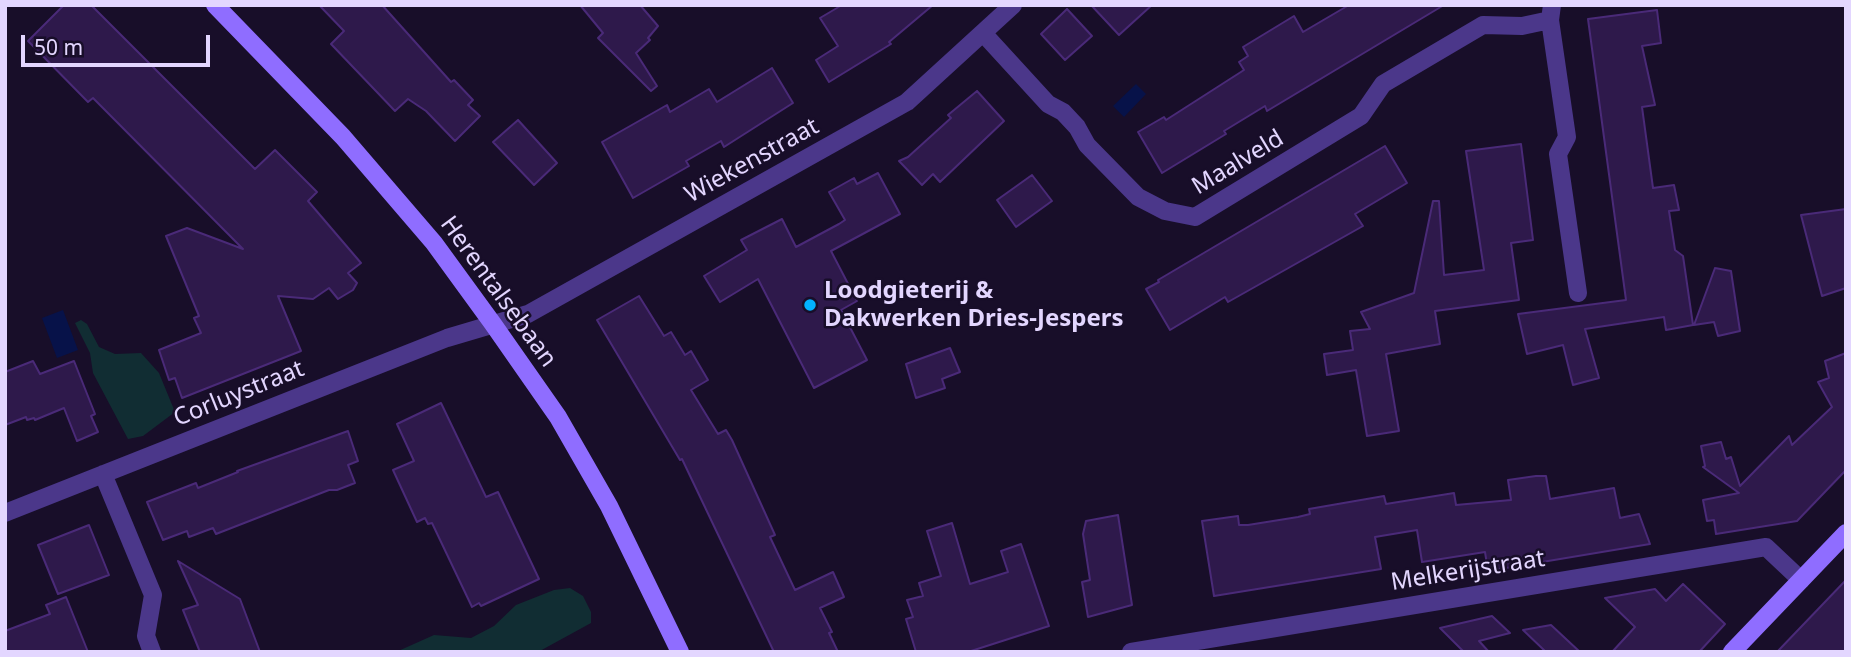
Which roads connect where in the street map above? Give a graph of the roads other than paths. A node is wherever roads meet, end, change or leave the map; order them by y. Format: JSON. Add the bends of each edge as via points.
{"nodes":[{"id":1,"x":215,"y":5,"type":"edge"},
{"id":2,"x":1013,"y":5,"type":"edge"},
{"id":3,"x":1551,"y":13,"type":"edge"},
{"id":4,"x":983,"y":33,"type":"junction"},
{"id":5,"x":1578,"y":293,"type":"dead end"},
{"id":6,"x":493,"y":324,"type":"junction"},
{"id":7,"x":103,"y":474,"type":"junction"},
{"id":8,"x":5,"y":513,"type":"edge"},
{"id":9,"x":1846,"y":533,"type":"edge"},
{"id":10,"x":1801,"y":580,"type":"junction"},
{"id":11,"x":152,"y":652,"type":"edge"},
{"id":12,"x":680,"y":652,"type":"edge"},
{"id":13,"x":1131,"y":652,"type":"edge"},
{"id":14,"x":1732,"y":652,"type":"edge"}],
"edges":[{"from":1,"to":6,"type":"main road","name":"Herentalsebaan","via":[[343,137],[434,243]]},
{"from":2,"to":4,"type":"street","name":"Wiekenstraat"},
{"from":3,"to":4,"type":"street","name":"Maalveld","via":[[1522,26],[1483,25],[1383,84],[1361,117],[1195,217],[1165,211],[1138,197]]},
{"from":3,"to":5,"type":"street","name":"Maalveld","via":[[1567,137],[1558,155]]},
{"from":4,"to":6,"type":"street","name":"Wiekenstraat","via":[[907,102],[528,314]]},
{"from":6,"to":7,"type":"street","name":"Corluystraat","via":[[425,346]]},
{"from":6,"to":12,"type":"main road","name":"Herentalsebaan","via":[[558,417],[609,506]]},
{"from":7,"to":8,"type":"street","name":"Corluystraat"},
{"from":7,"to":11,"type":"street","via":[[153,595],[146,636]]},
{"from":9,"to":10,"type":"main road"},
{"from":10,"to":13,"type":"street","name":"Melkerijstraat","via":[[1766,548]]},
{"from":10,"to":14,"type":"main road"}]}
